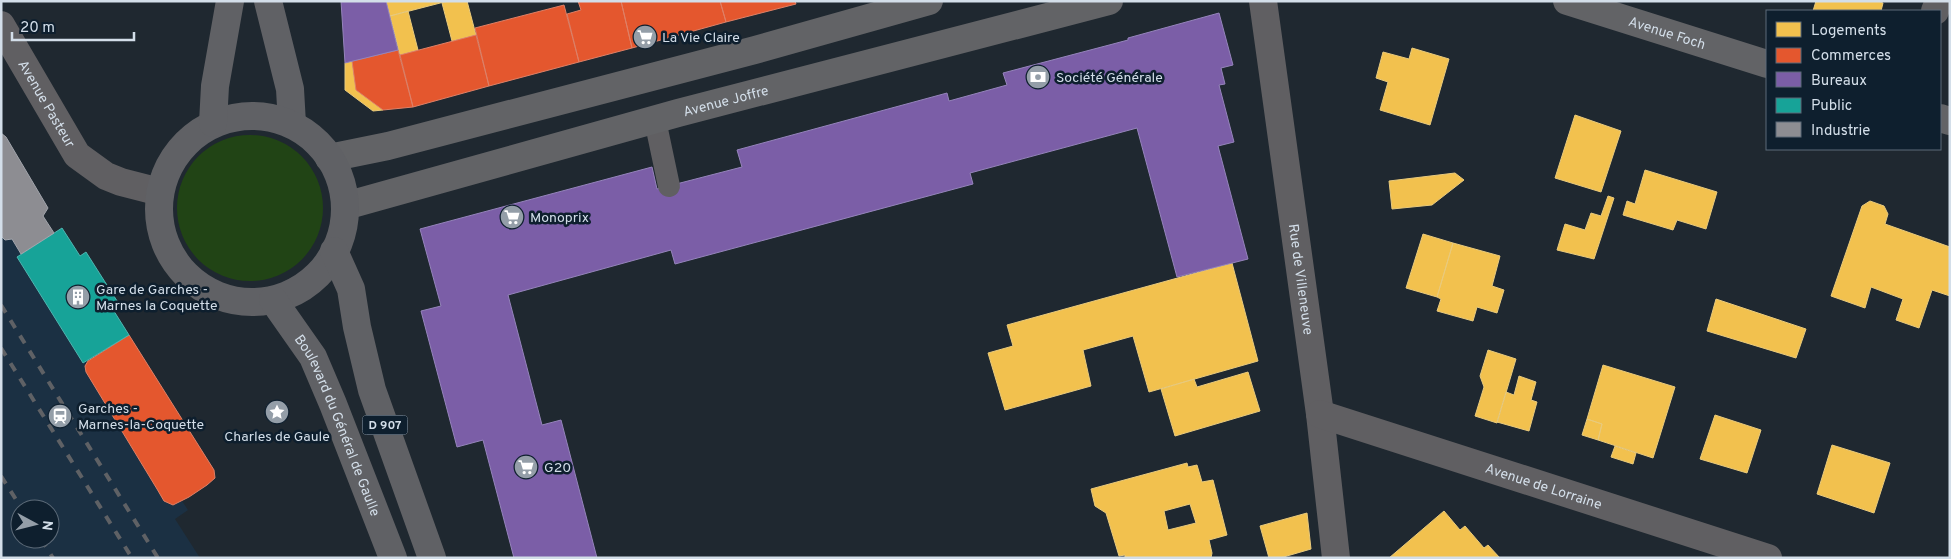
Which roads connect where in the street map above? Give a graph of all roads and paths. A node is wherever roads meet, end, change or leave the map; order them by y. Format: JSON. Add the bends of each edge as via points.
{"nodes":[{"id":1,"x":230,"y":1,"type":"edge"},
{"id":2,"x":268,"y":1,"type":"edge"},
{"id":3,"x":929,"y":1,"type":"edge"},
{"id":4,"x":1110,"y":1,"type":"edge"},
{"id":5,"x":1263,"y":1,"type":"edge"},
{"id":6,"x":1567,"y":1,"type":"edge"},
{"id":7,"x":1,"y":25,"type":"edge"},
{"id":8,"x":1766,"y":64,"type":"edge"},
{"id":9,"x":655,"y":120,"type":"junction"},
{"id":10,"x":213,"y":123,"type":"junction"},
{"id":11,"x":292,"y":124,"type":"junction"},
{"id":12,"x":330,"y":158,"type":"junction"},
{"id":13,"x":669,"y":186,"type":"dead end"},
{"id":14,"x":160,"y":192,"type":"junction"},
{"id":15,"x":345,"y":206,"type":"junction"},
{"id":16,"x":334,"y":251,"type":"junction"},
{"id":17,"x":273,"y":300,"type":"junction"},
{"id":18,"x":1320,"y":414,"type":"junction"},
{"id":19,"x":393,"y":558,"type":"edge"},
{"id":20,"x":432,"y":558,"type":"edge"},
{"id":21,"x":1336,"y":558,"type":"edge"},
{"id":22,"x":1768,"y":558,"type":"edge"}],
"edges":[{"from":1,"to":10,"type":"main road","via":[[215,86]]},
{"from":2,"to":11,"type":"main road","via":[[290,89]]},
{"from":3,"to":12,"type":"street","via":[[398,144]]},
{"from":4,"to":9,"type":"street","name":"Avenue Joffre"},
{"from":5,"to":18,"type":"street","name":"Rue de Villeneuve"},
{"from":6,"to":8,"type":"street","name":"Avenue Foch"},
{"from":7,"to":14,"type":"street","name":"Avenue Pasteur","via":[[77,156],[106,176]]},
{"from":9,"to":13,"type":"lane"},
{"from":9,"to":15,"type":"street","name":"Avenue Joffre"},
{"from":10,"to":11,"type":"main road","via":[[240,116],[266,116]]},
{"from":10,"to":14,"type":"main road","via":[[189,140],[170,163]]},
{"from":11,"to":12,"type":"main road","via":[[313,138]]},
{"from":12,"to":15,"type":"main road","via":[[343,189]]},
{"from":14,"to":17,"type":"main road","via":[[162,231],[168,250],[185,274],[208,292],[229,300]]},
{"from":15,"to":16,"type":"main road","via":[[342,229]]},
{"from":16,"to":17,"type":"main road","via":[[324,268],[309,282]]},
{"from":16,"to":20,"type":"main road","number":"D 907","via":[[351,289],[356,328],[372,390]]},
{"from":17,"to":19,"type":"main road","name":"Boulevard du Général de Gaulle","number":"D 907","via":[[312,357]]},
{"from":18,"to":21,"type":"street","name":"Rue de Villeneuve"},
{"from":18,"to":22,"type":"street","name":"Avenue de Lorraine"}]}
